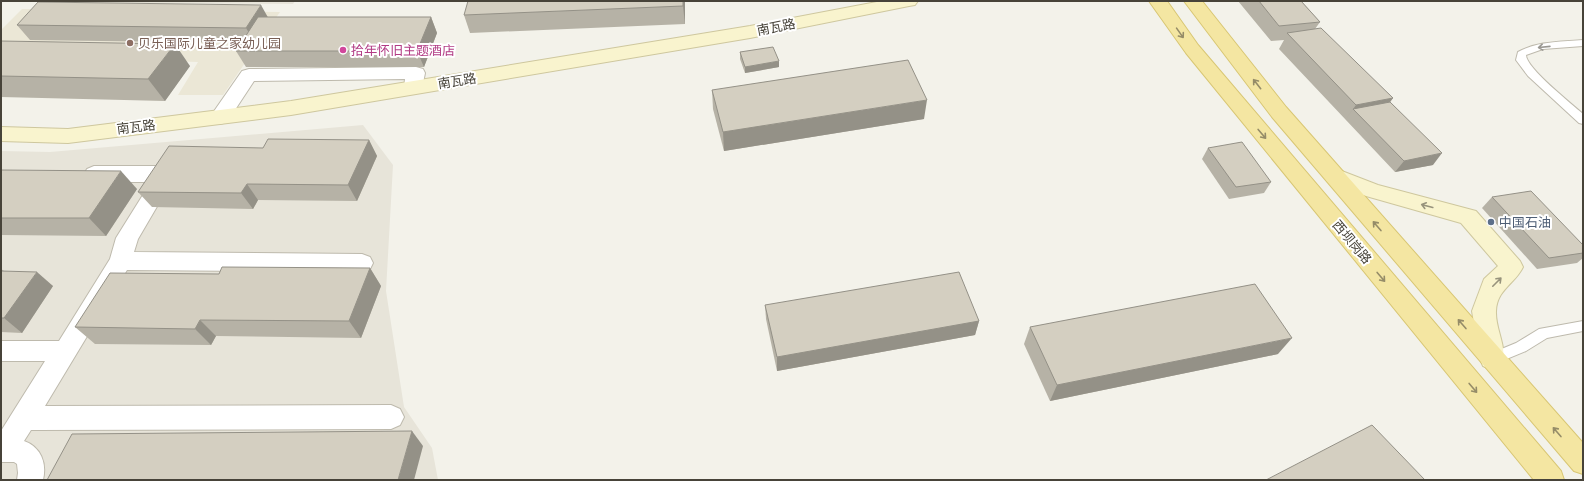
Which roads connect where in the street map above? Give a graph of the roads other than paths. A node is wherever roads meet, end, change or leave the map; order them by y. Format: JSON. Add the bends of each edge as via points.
{"nodes":[{"id":1,"x":909,"y":1,"type":"edge"},
{"id":2,"x":1158,"y":1,"type":"edge"},
{"id":3,"x":1193,"y":1,"type":"edge"},
{"id":4,"x":1583,"y":43,"type":"edge"},
{"id":5,"x":413,"y":88,"type":"junction"},
{"id":6,"x":220,"y":117,"type":"junction"},
{"id":7,"x":1583,"y":120,"type":"edge"},
{"id":8,"x":1,"y":134,"type":"edge"},
{"id":9,"x":72,"y":174,"type":"edge"},
{"id":10,"x":1334,"y":176,"type":"junction"},
{"id":11,"x":121,"y":261,"type":"junction"},
{"id":12,"x":362,"y":263,"type":"dead end"},
{"id":13,"x":1583,"y":326,"type":"edge"},
{"id":14,"x":1,"y":351,"type":"edge"},
{"id":15,"x":66,"y":351,"type":"junction"},
{"id":16,"x":1492,"y":359,"type":"junction"},
{"id":17,"x":1454,"y":365,"type":"junction"},
{"id":18,"x":391,"y":417,"type":"dead end"},
{"id":19,"x":24,"y":418,"type":"junction"},
{"id":20,"x":3,"y":450,"type":"edge"},
{"id":21,"x":1583,"y":462,"type":"edge"},
{"id":22,"x":30,"y":480,"type":"edge"},
{"id":23,"x":1552,"y":480,"type":"edge"}],
"edges":[{"from":1,"to":5,"type":"street","name":"南瓦路","via":[[750,32]]},
{"from":2,"to":17,"type":"main road","name":"西坝岗路","one_way":true,"via":[[1192,49]]},
{"from":10,"to":3,"type":"main road","one_way":true,"via":[[1279,112]]},
{"from":4,"to":7,"type":"lane","one_way":true,"via":[[1538,47],[1521,54],[1521,60],[1532,74]]},
{"from":5,"to":6,"type":"street","name":"南瓦路"},
{"from":5,"to":6,"type":"street","via":[[416,73],[249,75]]},
{"from":6,"to":8,"type":"street","name":"南瓦路","via":[[68,136]]},
{"from":9,"to":11,"type":"street","via":[[171,166],[127,238]]},
{"from":16,"to":10,"type":"main road","one_way":true},
{"from":16,"to":10,"type":"street","one_way":true,"via":[[1484,311],[1492,286],[1512,267],[1468,217],[1373,191]]},
{"from":11,"to":12,"type":"street"},
{"from":11,"to":15,"type":"street"},
{"from":13,"to":16,"type":"lane","via":[[1544,333]]},
{"from":14,"to":15,"type":"street"},
{"from":15,"to":19,"type":"street"},
{"from":16,"to":17,"type":"main road"},
{"from":21,"to":16,"type":"main road","one_way":true},
{"from":17,"to":23,"type":"main road","name":"西坝岗路","one_way":true},
{"from":18,"to":19,"type":"street"},
{"from":19,"to":20,"type":"street"},
{"from":20,"to":22,"type":"street","via":[[17,450],[26,455],[31,463]]}]}
